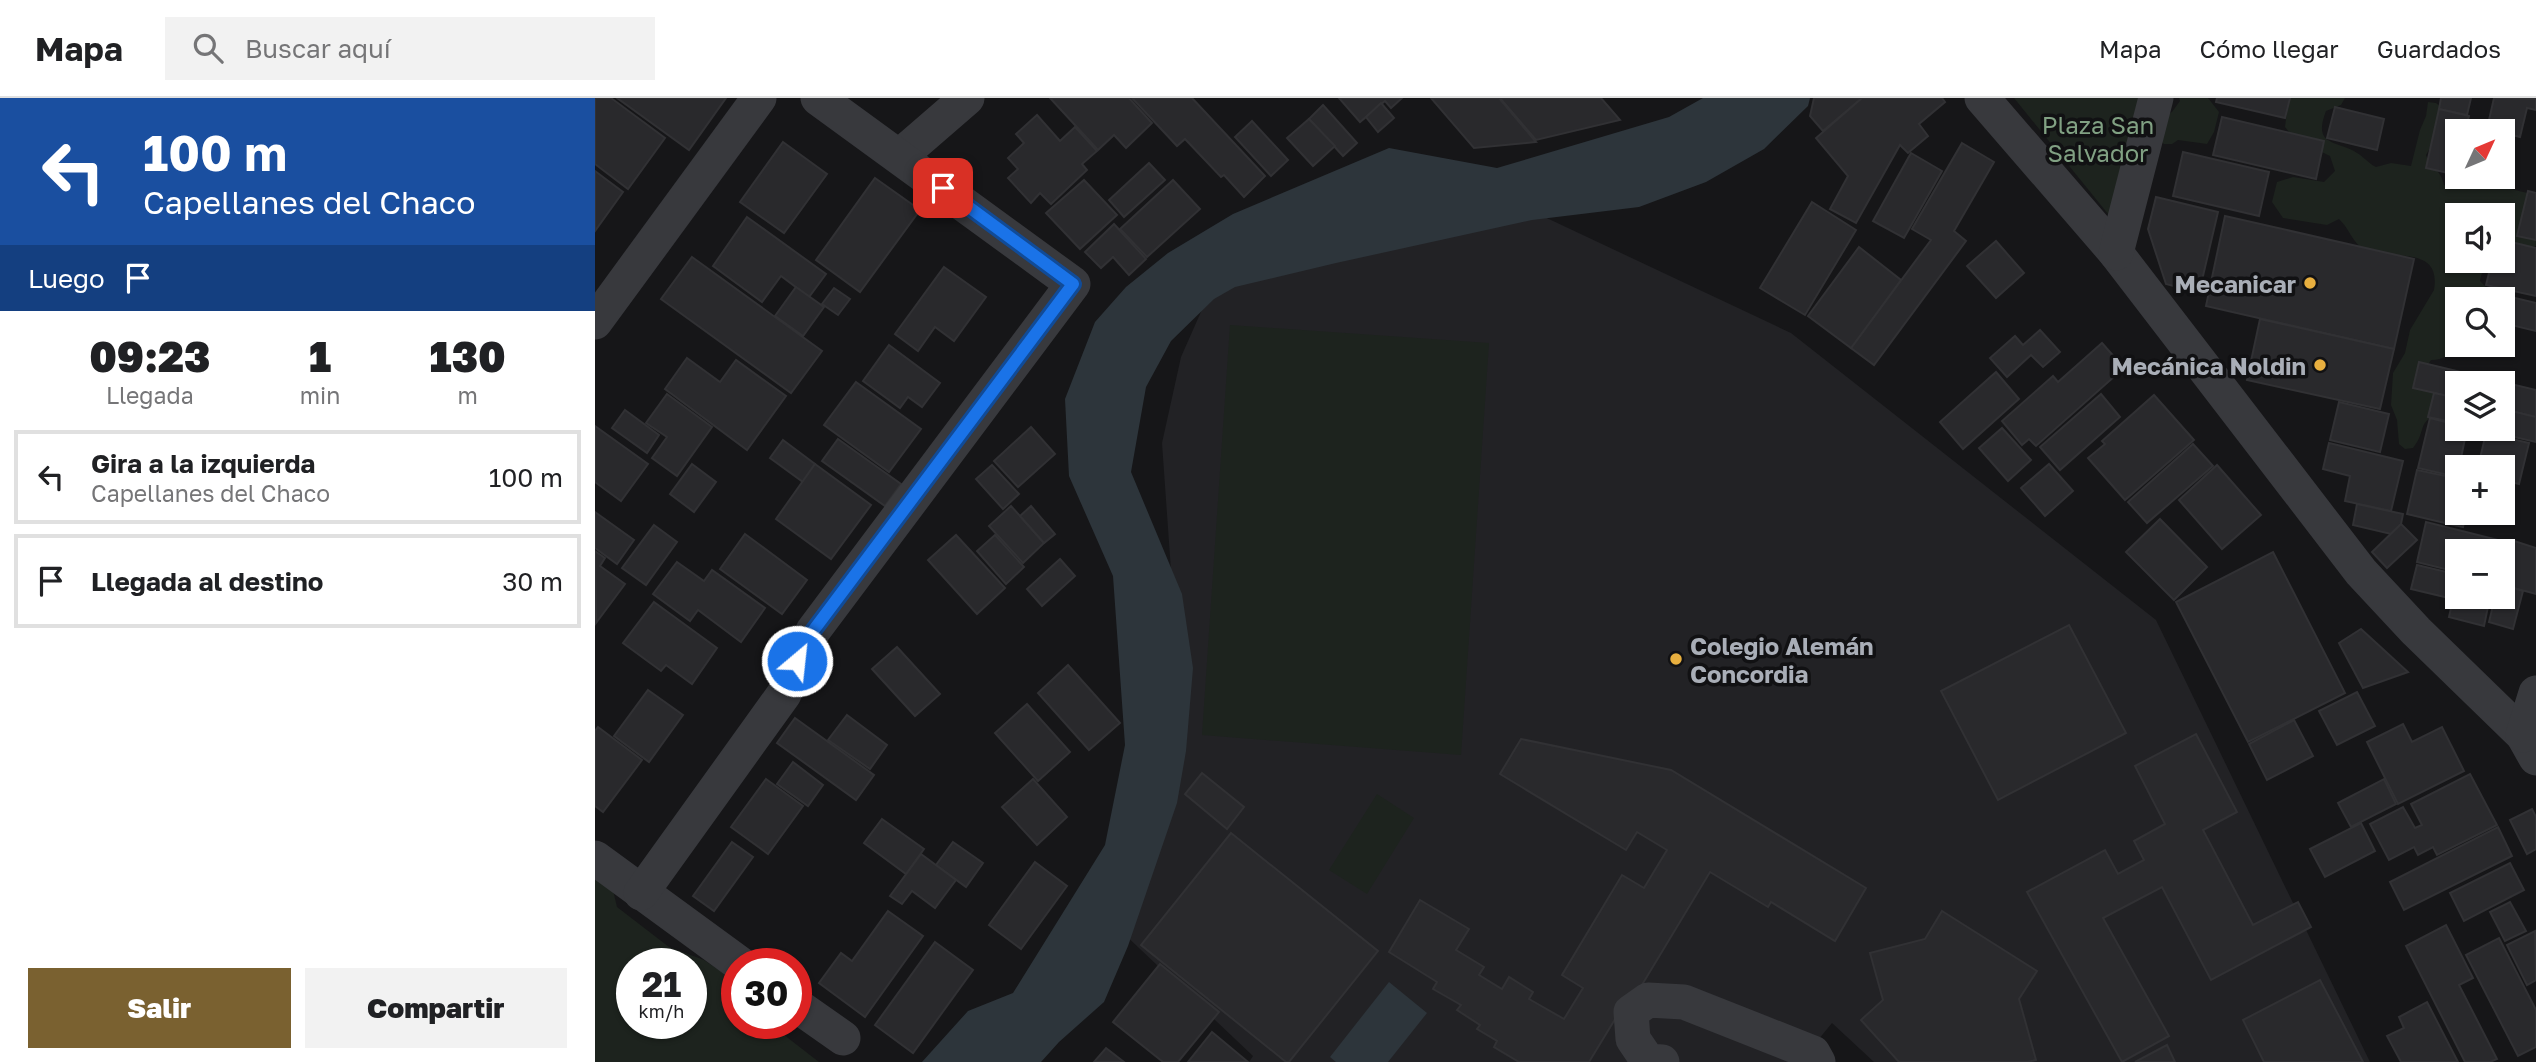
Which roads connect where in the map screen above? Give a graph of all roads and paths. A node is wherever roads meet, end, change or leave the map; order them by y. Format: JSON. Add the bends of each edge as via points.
{"nodes":[{"id":1,"x":758,"y":98,"type":"edge"},
{"id":2,"x":818,"y":98,"type":"edge"},
{"id":3,"x":967,"y":98,"type":"edge"},
{"id":4,"x":1982,"y":98,"type":"edge"},
{"id":5,"x":2156,"y":98,"type":"edge"},
{"id":6,"x":900,"y":156,"type":"junction"},
{"id":7,"x":2116,"y":253,"type":"junction"},
{"id":8,"x":595,"y":322,"type":"edge"},
{"id":9,"x":2536,"y":693,"type":"edge"},
{"id":10,"x":2530,"y":747,"type":"edge"},
{"id":11,"x":595,"y":858,"type":"edge"},
{"id":12,"x":641,"y":893,"type":"junction"},
{"id":13,"x":721,"y":950,"type":"edge"},
{"id":14,"x":812,"y":1016,"type":"edge"},
{"id":15,"x":843,"y":1038,"type":"dead end"},
{"id":16,"x":1662,"y":1062,"type":"edge"},
{"id":17,"x":1818,"y":1062,"type":"edge"}],
"edges":[{"from":1,"to":8,"type":"street"},
{"from":2,"to":6,"type":"street"},
{"from":3,"to":6,"type":"street"},
{"from":4,"to":7,"type":"street"},
{"from":5,"to":7,"type":"street"},
{"from":6,"to":12,"type":"street","via":[[1073,284],[813,631],[784,694]]},
{"from":7,"to":10,"type":"street","via":[[2361,572]]},
{"from":9,"to":10,"type":"street"},
{"from":11,"to":12,"type":"street"},
{"from":12,"to":13,"type":"street"},
{"from":14,"to":15,"type":"street"},
{"from":16,"to":17,"type":"street","via":[[1648,1061],[1633,1040],[1631,1012],[1648,1000],[1684,1002],[1813,1053]]}]}
